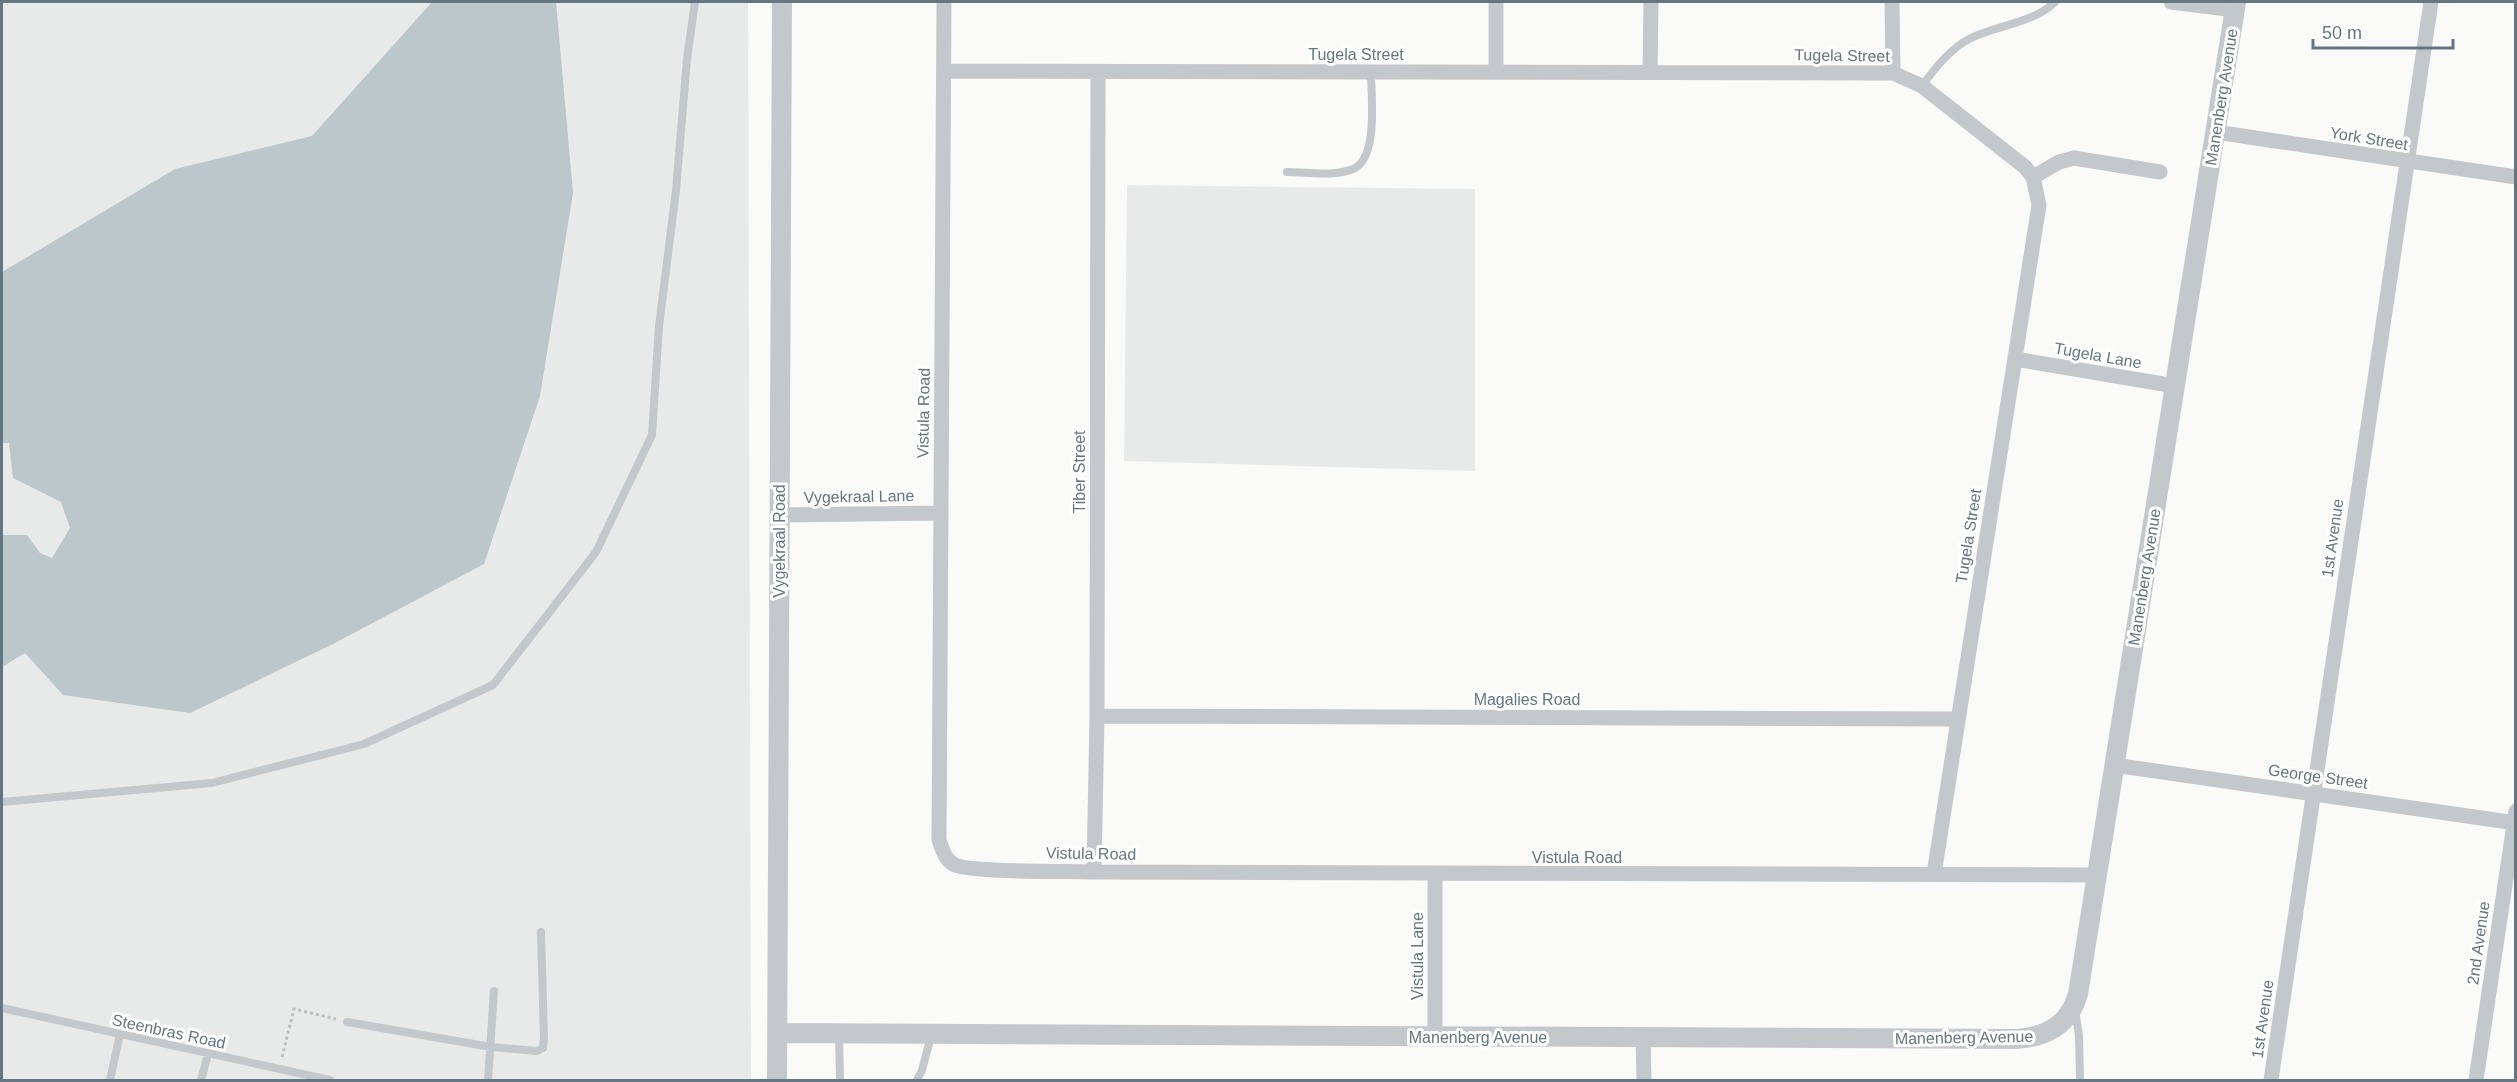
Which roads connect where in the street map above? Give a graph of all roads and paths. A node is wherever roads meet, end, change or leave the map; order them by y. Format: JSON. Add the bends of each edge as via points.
{"nodes":[{"id":1,"x":695,"y":2,"type":"edge"},
{"id":2,"x":782,"y":2,"type":"edge"},
{"id":3,"x":944,"y":2,"type":"edge"},
{"id":4,"x":1496,"y":2,"type":"edge"},
{"id":5,"x":1651,"y":2,"type":"edge"},
{"id":6,"x":1892,"y":2,"type":"edge"},
{"id":7,"x":2055,"y":2,"type":"edge"},
{"id":8,"x":2171,"y":2,"type":"edge"},
{"id":9,"x":2431,"y":2,"type":"edge"},
{"id":10,"x":2235,"y":6,"type":"edge"},
{"id":11,"x":944,"y":71,"type":"junction"},
{"id":12,"x":1496,"y":71,"type":"junction"},
{"id":13,"x":1371,"y":72,"type":"junction"},
{"id":14,"x":1650,"y":72,"type":"junction"},
{"id":15,"x":1098,"y":73,"type":"junction"},
{"id":16,"x":1893,"y":73,"type":"junction"},
{"id":17,"x":1922,"y":86,"type":"junction"},
{"id":18,"x":2216,"y":132,"type":"junction"},
{"id":19,"x":2406,"y":162,"type":"junction"},
{"id":20,"x":1287,"y":172,"type":"dead end"},
{"id":21,"x":2160,"y":172,"type":"dead end"},
{"id":22,"x":2033,"y":177,"type":"junction"},
{"id":23,"x":2516,"y":177,"type":"edge"},
{"id":24,"x":2015,"y":359,"type":"junction"},
{"id":25,"x":2175,"y":386,"type":"junction"},
{"id":26,"x":940,"y":513,"type":"junction"},
{"id":27,"x":779,"y":515,"type":"junction"},
{"id":28,"x":1097,"y":716,"type":"junction"},
{"id":29,"x":1957,"y":719,"type":"junction"},
{"id":30,"x":2114,"y":765,"type":"junction"},
{"id":31,"x":2313,"y":794,"type":"junction"},
{"id":32,"x":2,"y":802,"type":"edge"},
{"id":33,"x":2515,"y":819,"type":"edge"},
{"id":34,"x":1094,"y":872,"type":"junction"},
{"id":35,"x":1934,"y":874,"type":"junction"},
{"id":36,"x":1435,"y":875,"type":"junction"},
{"id":37,"x":2096,"y":875,"type":"junction"},
{"id":38,"x":541,"y":932,"type":"dead end"},
{"id":39,"x":494,"y":992,"type":"dead end"},
{"id":40,"x":2074,"y":1007,"type":"junction"},
{"id":41,"x":2,"y":1008,"type":"edge"},
{"id":42,"x":347,"y":1022,"type":"joint"},
{"id":43,"x":778,"y":1033,"type":"junction"},
{"id":44,"x":120,"y":1034,"type":"junction"},
{"id":45,"x":839,"y":1034,"type":"junction"},
{"id":46,"x":931,"y":1035,"type":"junction"},
{"id":47,"x":1435,"y":1037,"type":"junction"},
{"id":48,"x":1643,"y":1037,"type":"junction"},
{"id":49,"x":491,"y":1047,"type":"junction"},
{"id":50,"x":208,"y":1054,"type":"junction"},
{"id":51,"x":279,"y":1069,"type":"junction"},
{"id":52,"x":292,"y":1076,"type":"edge"},
{"id":53,"x":110,"y":1080,"type":"edge"},
{"id":54,"x":201,"y":1080,"type":"edge"},
{"id":55,"x":330,"y":1080,"type":"edge"},
{"id":56,"x":488,"y":1080,"type":"edge"},
{"id":57,"x":777,"y":1080,"type":"edge"},
{"id":58,"x":840,"y":1080,"type":"edge"},
{"id":59,"x":917,"y":1080,"type":"edge"},
{"id":60,"x":1644,"y":1080,"type":"edge"},
{"id":61,"x":2080,"y":1080,"type":"edge"},
{"id":62,"x":2271,"y":1080,"type":"edge"},
{"id":63,"x":2476,"y":1080,"type":"edge"}],
"edges":[{"from":1,"to":32,"type":"lane","via":[[659,326],[652,435],[596,552],[493,685],[364,744],[212,783]]},
{"from":2,"to":27,"type":"street","name":"Vygekraal Road"},
{"from":3,"to":11,"type":"street","name":"Vistula Road"},
{"from":4,"to":12,"type":"street"},
{"from":5,"to":14,"type":"street"},
{"from":6,"to":16,"type":"street"},
{"from":7,"to":17,"type":"lane","via":[[2030,18],[1966,40],[1935,68]]},
{"from":8,"to":10,"type":"street"},
{"from":9,"to":19,"type":"street","name":"1st Avenue"},
{"from":10,"to":18,"type":"street","name":"Manenberg Avenue"},
{"from":11,"to":15,"type":"street","name":"Tugela Street"},
{"from":11,"to":26,"type":"street","name":"Vistula Road"},
{"from":12,"to":13,"type":"street","name":"Tugela Street"},
{"from":12,"to":14,"type":"street","name":"Tugela Street"},
{"from":13,"to":15,"type":"street","name":"Tugela Street"},
{"from":13,"to":20,"type":"lane","via":[[1371,140],[1364,160],[1352,170],[1340,172]]},
{"from":14,"to":16,"type":"street","name":"Tugela Street"},
{"from":15,"to":28,"type":"street","name":"Tiber Street"},
{"from":16,"to":17,"type":"street","name":"Tugela Street"},
{"from":17,"to":22,"type":"street","name":"Tugela Street"},
{"from":18,"to":19,"type":"street","name":"York Street"},
{"from":18,"to":25,"type":"street","name":"Manenberg Avenue"},
{"from":19,"to":23,"type":"street","name":"York Street"},
{"from":19,"to":31,"type":"street","name":"1st Avenue"},
{"from":21,"to":22,"type":"street","via":[[2074,158]]},
{"from":22,"to":24,"type":"street","name":"Tugela Street","via":[[2039,205]]},
{"from":24,"to":25,"type":"street","name":"Tugela Lane"},
{"from":24,"to":29,"type":"street","name":"Tugela Street"},
{"from":25,"to":30,"type":"street","name":"Manenberg Avenue"},
{"from":26,"to":27,"type":"street","name":"Vygekraal Lane"},
{"from":26,"to":34,"type":"street","name":"Vistula Road","via":[[939,840],[944,855],[952,864],[962,867]]},
{"from":27,"to":43,"type":"street","name":"Vygekraal Road"},
{"from":28,"to":29,"type":"street","name":"Magalies Road"},
{"from":28,"to":34,"type":"street","name":"Tiber Street"},
{"from":29,"to":35,"type":"street","name":"Tugela Street"},
{"from":30,"to":31,"type":"street","name":"George Street"},
{"from":30,"to":37,"type":"street","name":"Manenberg Avenue"},
{"from":31,"to":33,"type":"street","name":"George Street"},
{"from":31,"to":62,"type":"street","name":"1st Avenue"},
{"from":33,"to":63,"type":"street","name":"2nd Avenue"},
{"from":34,"to":36,"type":"street","name":"Vistula Road"},
{"from":35,"to":36,"type":"street","name":"Vistula Road"},
{"from":35,"to":37,"type":"street","name":"Vistula Road"},
{"from":36,"to":47,"type":"street","name":"Vistula Lane"},
{"from":37,"to":40,"type":"street","name":"Manenberg Avenue"},
{"from":38,"to":49,"type":"lane","via":[[543,1048],[530,1052]]},
{"from":39,"to":49,"type":"lane"},
{"from":40,"to":48,"type":"street","name":"Manenberg Avenue","via":[[2058,1027],[2034,1038]]},
{"from":40,"to":61,"type":"lane"},
{"from":41,"to":44,"type":"lane","name":"Steenbras Road"},
{"from":42,"to":49,"type":"lane"},
{"from":42,"to":51,"type":"path","via":[[294,1009]]},
{"from":43,"to":45,"type":"street","name":"Manenberg Avenue"},
{"from":43,"to":57,"type":"street","name":"Vygekraal Road"},
{"from":44,"to":50,"type":"lane","name":"Steenbras Road"},
{"from":44,"to":53,"type":"lane"},
{"from":45,"to":46,"type":"street","name":"Manenberg Avenue"},
{"from":45,"to":58,"type":"lane"},
{"from":46,"to":47,"type":"street","name":"Manenberg Avenue"},
{"from":46,"to":59,"type":"lane"},
{"from":47,"to":48,"type":"street","name":"Manenberg Avenue"},
{"from":48,"to":60,"type":"street"},
{"from":49,"to":56,"type":"lane"},
{"from":50,"to":51,"type":"lane","name":"Steenbras Road"},
{"from":50,"to":54,"type":"lane"},
{"from":51,"to":52,"type":"lane","name":"Steenbras Road"},
{"from":52,"to":55,"type":"lane","name":"Steenbras Road"}]}
